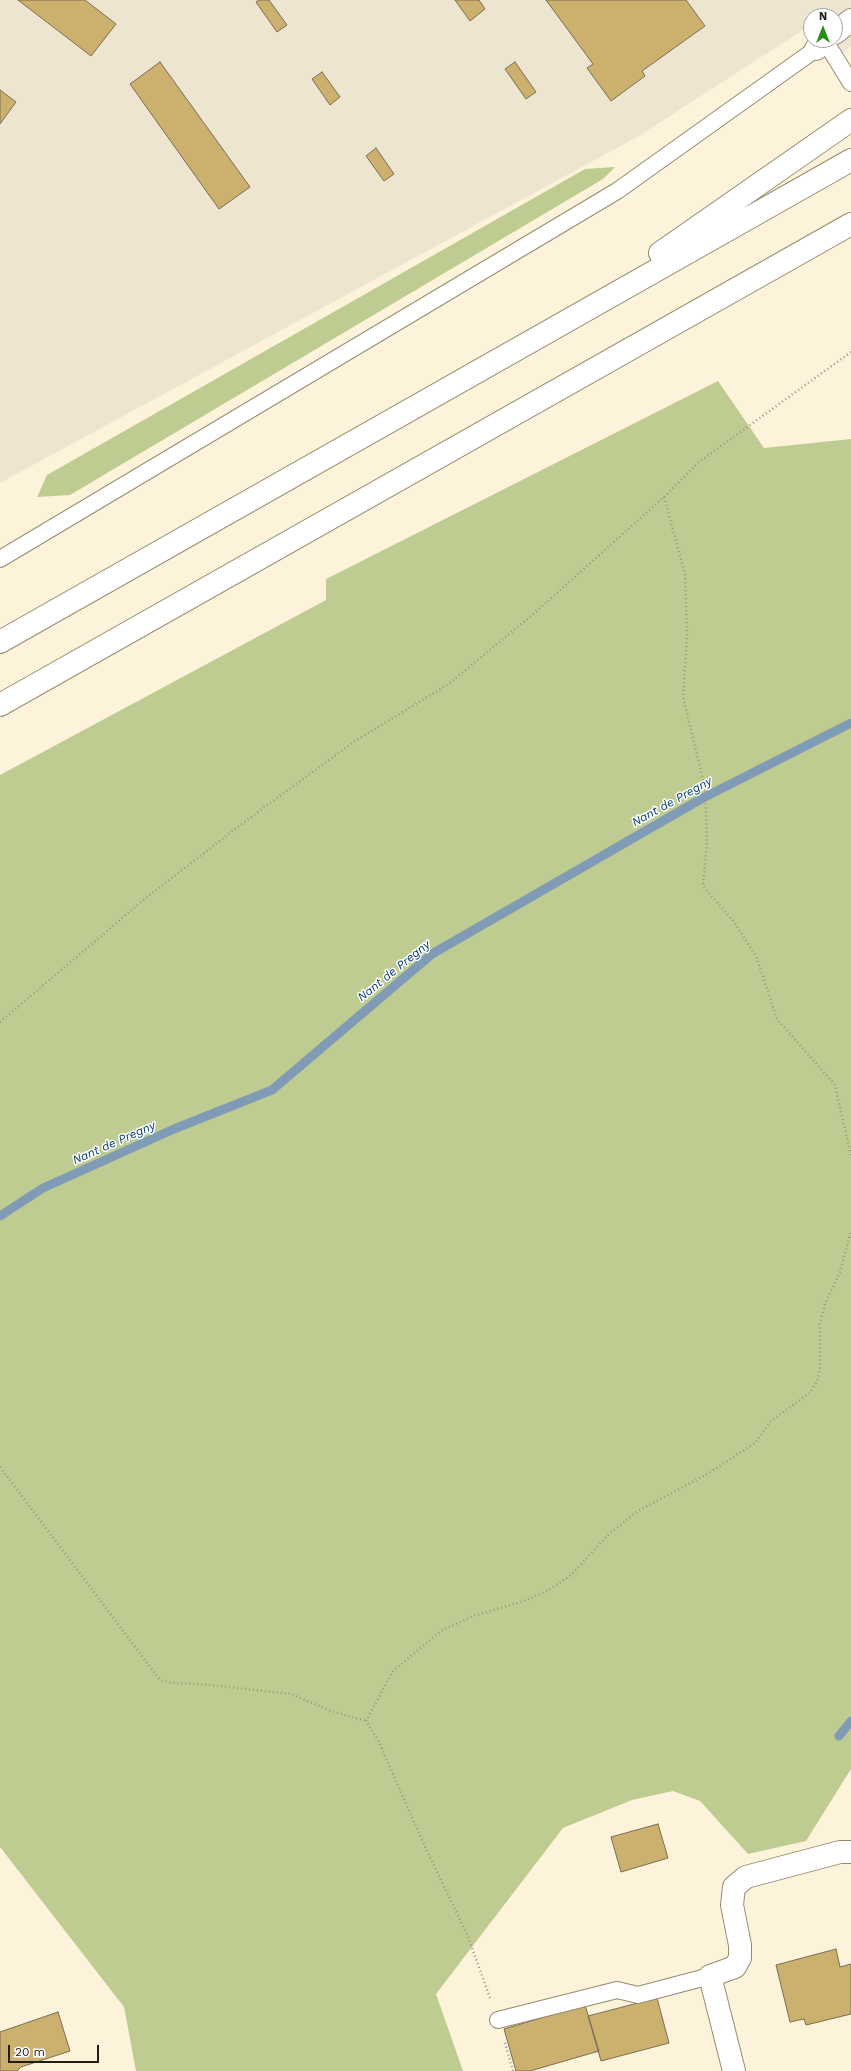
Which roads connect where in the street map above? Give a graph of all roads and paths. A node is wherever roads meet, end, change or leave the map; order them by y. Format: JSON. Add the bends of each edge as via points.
{"nodes":[{"id":1,"x":851,"y":20,"type":"edge"},
{"id":2,"x":843,"y":26,"type":"edge"},
{"id":3,"x":815,"y":48,"type":"edge"},
{"id":4,"x":826,"y":48,"type":"edge"},
{"id":5,"x":851,"y":83,"type":"edge"},
{"id":6,"x":851,"y":120,"type":"edge"},
{"id":7,"x":851,"y":160,"type":"edge"},
{"id":8,"x":851,"y":224,"type":"edge"},
{"id":9,"x":851,"y":240,"type":"edge"},
{"id":10,"x":687,"y":317,"type":"junction"},
{"id":11,"x":558,"y":325,"type":"junction"},
{"id":12,"x":851,"y":352,"type":"edge"},
{"id":13,"x":664,"y":497,"type":"junction"},
{"id":14,"x":0,"y":559,"type":"edge"},
{"id":15,"x":0,"y":642,"type":"edge"},
{"id":16,"x":0,"y":705,"type":"edge"},
{"id":17,"x":0,"y":1022,"type":"edge"},
{"id":18,"x":851,"y":1156,"type":"edge"},
{"id":19,"x":851,"y":1231,"type":"edge"},
{"id":20,"x":0,"y":1467,"type":"edge"},
{"id":21,"x":366,"y":1721,"type":"junction"},
{"id":22,"x":851,"y":1852,"type":"edge"},
{"id":23,"x":710,"y":1976,"type":"junction"},
{"id":24,"x":498,"y":2020,"type":"junction"},
{"id":25,"x":513,"y":2071,"type":"edge"},
{"id":26,"x":734,"y":2071,"type":"edge"}],
"edges":[{"from":1,"to":2,"type":"main road"},
{"from":3,"to":14,"type":"lane","via":[[617,191]]},
{"from":4,"to":5,"type":"lane"},
{"from":6,"to":11,"type":"main road"},
{"from":7,"to":11,"type":"main road"},
{"from":8,"to":10,"type":"main road"},
{"from":9,"to":10,"type":"main road"},
{"from":10,"to":16,"type":"main road"},
{"from":11,"to":15,"type":"main road"},
{"from":12,"to":13,"type":"path","via":[[699,462]]},
{"from":13,"to":17,"type":"path","via":[[537,611],[450,683],[352,743],[243,823],[147,897]]},
{"from":13,"to":18,"type":"path","via":[[684,574],[687,636],[684,697],[705,788],[708,842],[703,886],[734,922],[756,956],[777,1019],[835,1085]]},
{"from":19,"to":21,"type":"path","via":[[840,1272],[825,1304],[820,1324],[820,1370],[810,1393],[771,1420],[755,1443],[709,1473],[638,1511],[610,1534],[571,1575],[549,1590],[524,1601],[473,1616],[441,1631],[393,1672]]},
{"from":20,"to":21,"type":"path","via":[[160,1680],[291,1694],[331,1711]]},
{"from":21,"to":24,"type":"path","via":[[379,1742],[467,1934]]},
{"from":22,"to":23,"type":"main road","via":[[840,1852],[746,1877],[734,1887],[732,1905],[740,1958],[735,1967]]},
{"from":23,"to":24,"type":"lane","via":[[638,1995],[617,1990]]},
{"from":23,"to":26,"type":"main road"},
{"from":24,"to":25,"type":"path"}]}
